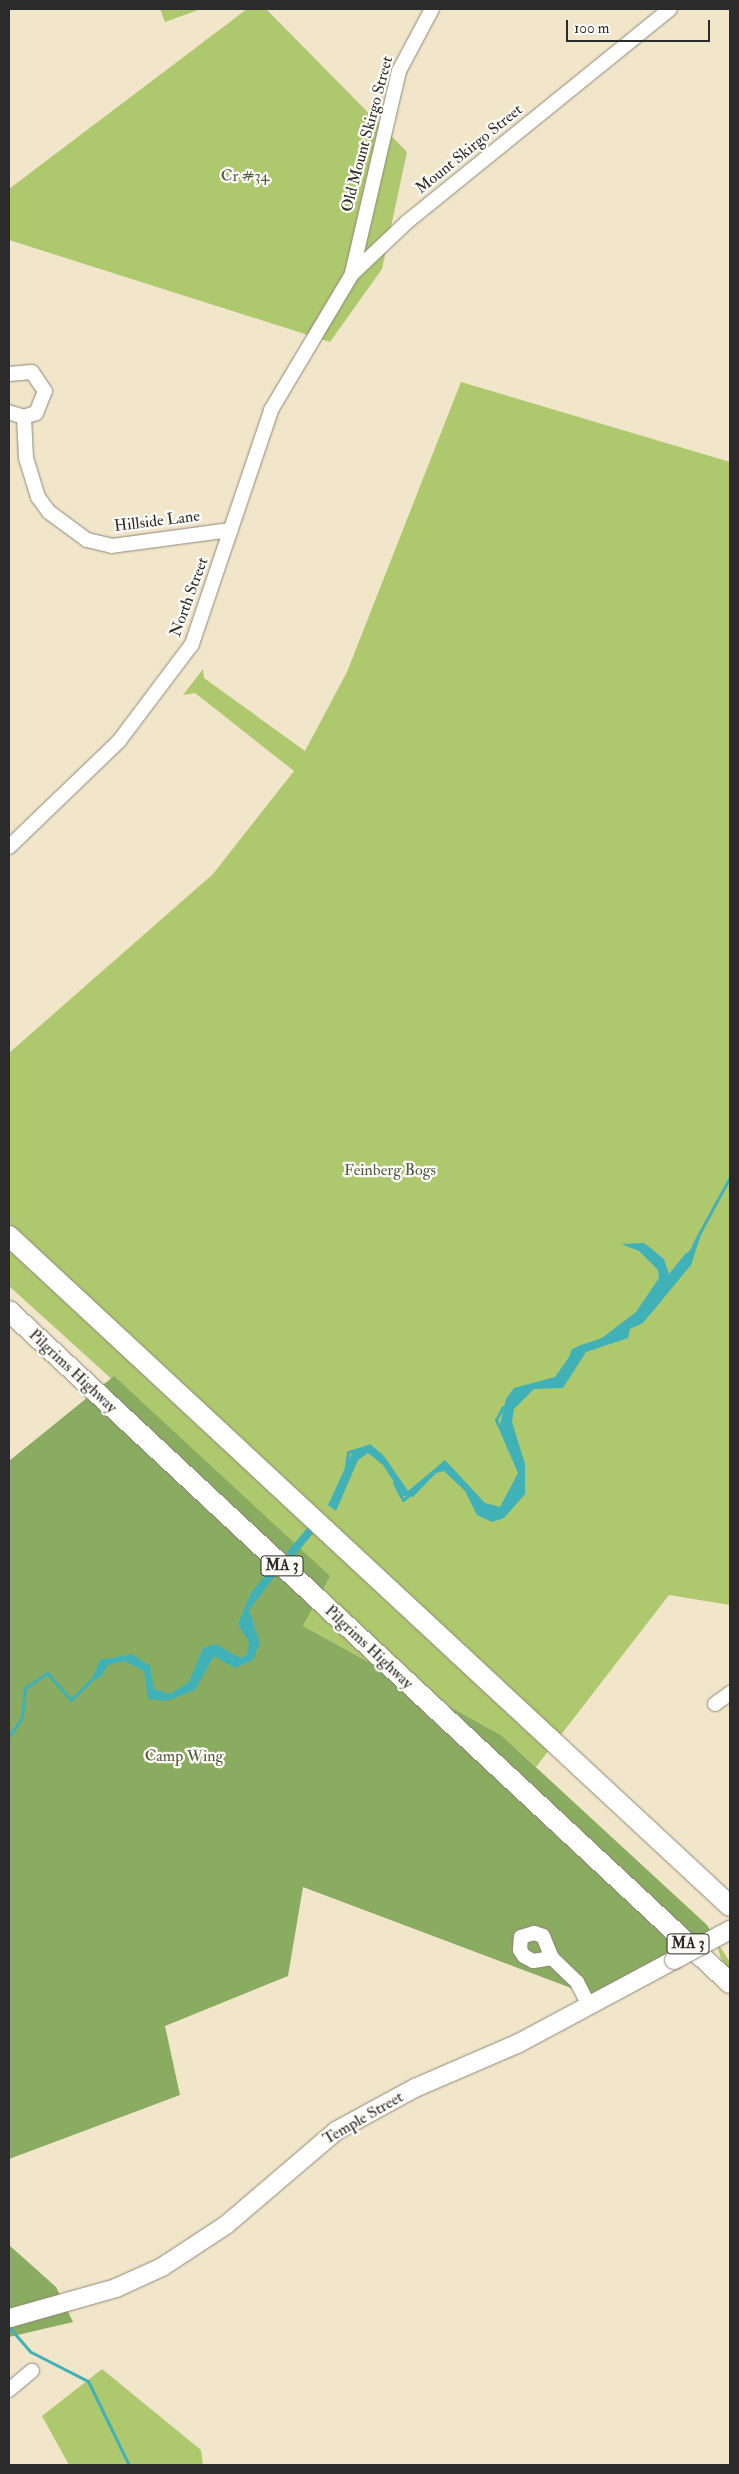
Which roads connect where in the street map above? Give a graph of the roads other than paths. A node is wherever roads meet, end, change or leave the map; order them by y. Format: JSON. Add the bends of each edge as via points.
{"nodes":[{"id":1,"x":432,"y":9,"type":"edge"},
{"id":2,"x":670,"y":9,"type":"edge"},
{"id":3,"x":352,"y":274,"type":"junction"},
{"id":4,"x":311,"y":336,"type":"joint"},
{"id":5,"x":9,"y":374,"type":"edge"},
{"id":6,"x":9,"y":412,"type":"edge"},
{"id":7,"x":24,"y":417,"type":"junction"},
{"id":8,"x":231,"y":530,"type":"junction"},
{"id":9,"x":9,"y":848,"type":"edge"},
{"id":10,"x":9,"y":1236,"type":"edge"},
{"id":11,"x":9,"y":1312,"type":"edge"},
{"id":12,"x":730,"y":1692,"type":"edge"},
{"id":13,"x":716,"y":1704,"type":"dead end"},
{"id":14,"x":730,"y":1906,"type":"edge"},
{"id":15,"x":730,"y":1930,"type":"edge"},
{"id":16,"x":552,"y":1958,"type":"dead end"},
{"id":17,"x":730,"y":1983,"type":"edge"},
{"id":18,"x":588,"y":2004,"type":"junction"},
{"id":19,"x":10,"y":2319,"type":"edge"},
{"id":20,"x":32,"y":2371,"type":"dead end"},
{"id":21,"x":9,"y":2390,"type":"edge"}],
"edges":[{"from":1,"to":3,"type":"street","name":"Old Mount Skirgo Street","via":[[399,71]]},
{"from":2,"to":3,"type":"street","name":"Mount Skirgo Street","via":[[414,216]]},
{"from":3,"to":4,"type":"street","name":"Mount Skirgo Street"},
{"from":4,"to":8,"type":"street","name":"North Street","via":[[271,410]]},
{"from":5,"to":7,"type":"street","via":[[32,372],[45,391],[40,408]]},
{"from":6,"to":7,"type":"street"},
{"from":7,"to":8,"type":"street","name":"Hillside Lane","via":[[26,458],[38,498],[49,512],[87,540],[112,546]]},
{"from":8,"to":9,"type":"street","name":"North Street","via":[[208,608],[183,658],[118,741]]},
{"from":10,"to":14,"type":"highway"},
{"from":11,"to":17,"type":"highway","name":"Pilgrims Highway","number":"MA 3"},
{"from":12,"to":13,"type":"street"},
{"from":15,"to":18,"type":"main road","name":"Temple Street","bridge":true},
{"from":16,"to":18,"type":"street","via":[[577,1982]]},
{"from":18,"to":19,"type":"main road","name":"Temple Street","via":[[519,2043],[415,2088],[336,2131],[232,2220],[162,2267],[116,2288]]},
{"from":20,"to":21,"type":"street"}]}
